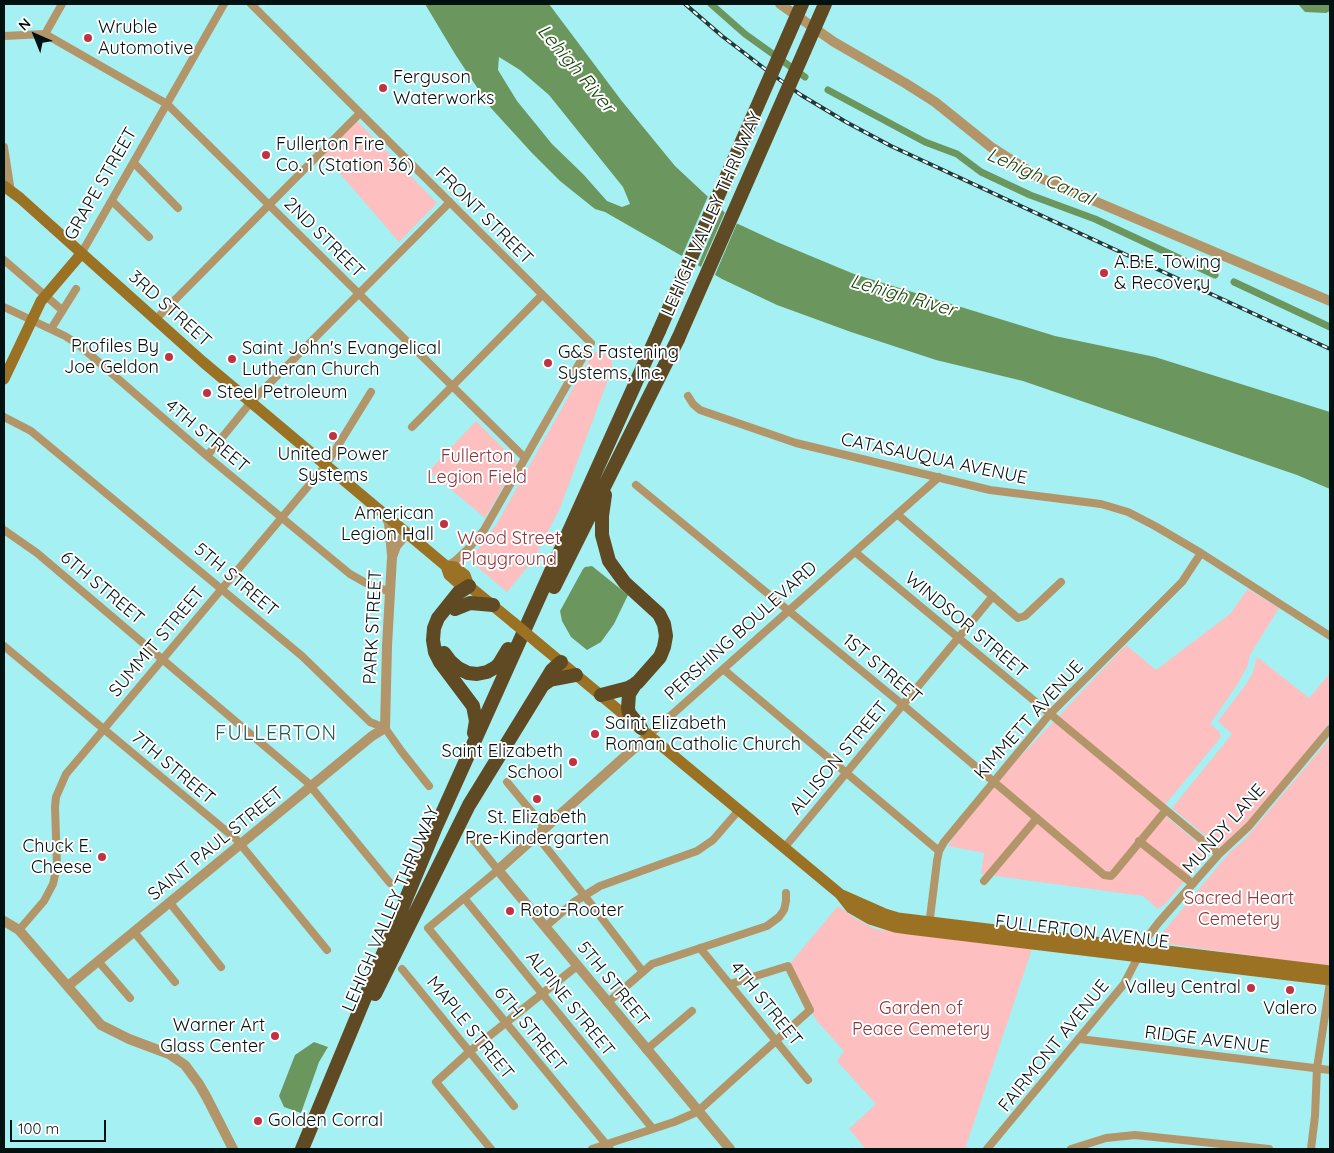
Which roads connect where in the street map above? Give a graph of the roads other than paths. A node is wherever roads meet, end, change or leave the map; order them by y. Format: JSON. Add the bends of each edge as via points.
{"nodes":[{"id":1,"x":62,"y":4,"type":"edge"},
{"id":2,"x":224,"y":4,"type":"edge"},
{"id":3,"x":251,"y":4,"type":"edge"},
{"id":4,"x":780,"y":4,"type":"edge"},
{"id":5,"x":802,"y":4,"type":"edge"},
{"id":6,"x":825,"y":4,"type":"edge"},
{"id":7,"x":44,"y":34,"type":"junction"},
{"id":8,"x":4,"y":36,"type":"edge"},
{"id":9,"x":167,"y":104,"type":"junction"},
{"id":10,"x":360,"y":113,"type":"junction"},
{"id":11,"x":4,"y":147,"type":"edge"},
{"id":12,"x":134,"y":163,"type":"junction"},
{"id":13,"x":8,"y":189,"type":"edge"},
{"id":14,"x":112,"y":201,"type":"junction"},
{"id":15,"x":450,"y":202,"type":"junction"},
{"id":16,"x":270,"y":205,"type":"junction"},
{"id":17,"x":178,"y":208,"type":"dead end"},
{"id":18,"x":149,"y":237,"type":"dead end"},
{"id":19,"x":81,"y":254,"type":"junction"},
{"id":20,"x":5,"y":264,"type":"edge"},
{"id":21,"x":76,"y":289,"type":"dead end"},
{"id":22,"x":359,"y":294,"type":"junction"},
{"id":23,"x":45,"y":295,"type":"junction"},
{"id":24,"x":542,"y":295,"type":"junction"},
{"id":25,"x":1330,"y":301,"type":"edge"},
{"id":26,"x":4,"y":307,"type":"edge"},
{"id":27,"x":62,"y":310,"type":"junction"},
{"id":28,"x":31,"y":320,"type":"junction"},
{"id":29,"x":156,"y":320,"type":"junction"},
{"id":30,"x":51,"y":329,"type":"junction"},
{"id":31,"x":4,"y":379,"type":"edge"},
{"id":32,"x":452,"y":386,"type":"junction"},
{"id":33,"x":371,"y":392,"type":"dead end"},
{"id":34,"x":688,"y":396,"type":"dead end"},
{"id":35,"x":251,"y":402,"type":"junction"},
{"id":36,"x":4,"y":417,"type":"edge"},
{"id":37,"x":412,"y":427,"type":"dead end"},
{"id":38,"x":207,"y":456,"type":"junction"},
{"id":39,"x":525,"y":458,"type":"junction"},
{"id":40,"x":326,"y":465,"type":"junction"},
{"id":41,"x":939,"y":476,"type":"junction"},
{"id":42,"x":608,"y":480,"type":"junction"},
{"id":43,"x":636,"y":485,"type":"dead end"},
{"id":44,"x":385,"y":514,"type":"junction"},
{"id":45,"x":897,"y":514,"type":"junction"},
{"id":46,"x":282,"y":518,"type":"junction"},
{"id":47,"x":4,"y":530,"type":"edge"},
{"id":48,"x":407,"y":533,"type":"junction"},
{"id":49,"x":855,"y":552,"type":"junction"},
{"id":50,"x":1201,"y":554,"type":"junction"},
{"id":51,"x":392,"y":557,"type":"junction"},
{"id":52,"x":446,"y":566,"type":"junction"},
{"id":53,"x":1061,"y":582,"type":"dead end"},
{"id":54,"x":546,"y":583,"type":"junction"},
{"id":55,"x":470,"y":586,"type":"junction"},
{"id":56,"x":222,"y":589,"type":"junction"},
{"id":57,"x":390,"y":592,"type":"junction"},
{"id":58,"x":993,"y":596,"type":"junction"},
{"id":59,"x":493,"y":605,"type":"junction"},
{"id":60,"x":455,"y":609,"type":"junction"},
{"id":61,"x":788,"y":611,"type":"junction"},
{"id":62,"x":1330,"y":636,"type":"edge"},
{"id":63,"x":958,"y":638,"type":"junction"},
{"id":64,"x":4,"y":646,"type":"edge"},
{"id":65,"x":162,"y":659,"type":"junction"},
{"id":66,"x":561,"y":662,"type":"junction"},
{"id":67,"x":723,"y":669,"type":"junction"},
{"id":68,"x":576,"y":675,"type":"junction"},
{"id":69,"x":637,"y":683,"type":"junction"},
{"id":70,"x":543,"y":685,"type":"junction"},
{"id":71,"x":601,"y":695,"type":"junction"},
{"id":72,"x":902,"y":705,"type":"junction"},
{"id":73,"x":1050,"y":715,"type":"junction"},
{"id":74,"x":385,"y":728,"type":"junction"},
{"id":75,"x":1330,"y":729,"type":"edge"},
{"id":76,"x":104,"y":730,"type":"junction"},
{"id":77,"x":645,"y":732,"type":"junction"},
{"id":78,"x":847,"y":773,"type":"junction"},
{"id":79,"x":507,"y":782,"type":"dead end"},
{"id":80,"x":993,"y":782,"type":"junction"},
{"id":81,"x":311,"y":786,"type":"junction"},
{"id":82,"x":429,"y":786,"type":"dead end"},
{"id":83,"x":739,"y":810,"type":"junction"},
{"id":84,"x":1166,"y":810,"type":"junction"},
{"id":85,"x":1037,"y":818,"type":"junction"},
{"id":86,"x":545,"y":828,"type":"junction"},
{"id":87,"x":435,"y":829,"type":"junction"},
{"id":88,"x":536,"y":836,"type":"junction"},
{"id":89,"x":473,"y":839,"type":"dead end"},
{"id":90,"x":1140,"y":841,"type":"junction"},
{"id":91,"x":240,"y":844,"type":"junction"},
{"id":92,"x":784,"y":848,"type":"junction"},
{"id":93,"x":939,"y":851,"type":"junction"},
{"id":94,"x":1219,"y":854,"type":"junction"},
{"id":95,"x":498,"y":870,"type":"junction"},
{"id":96,"x":984,"y":881,"type":"dead end"},
{"id":97,"x":390,"y":883,"type":"dead end"},
{"id":98,"x":1193,"y":884,"type":"junction"},
{"id":99,"x":786,"y":893,"type":"dead end"},
{"id":100,"x":584,"y":895,"type":"junction"},
{"id":101,"x":464,"y":898,"type":"junction"},
{"id":102,"x":170,"y":902,"type":"junction"},
{"id":103,"x":4,"y":920,"type":"edge"},
{"id":104,"x":929,"y":926,"type":"junction"},
{"id":105,"x":545,"y":927,"type":"junction"},
{"id":106,"x":19,"y":930,"type":"junction"},
{"id":107,"x":134,"y":932,"type":"junction"},
{"id":108,"x":700,"y":948,"type":"junction"},
{"id":109,"x":327,"y":950,"type":"dead end"},
{"id":110,"x":1138,"y":952,"type":"junction"},
{"id":111,"x":98,"y":961,"type":"junction"},
{"id":112,"x":577,"y":966,"type":"junction"},
{"id":113,"x":220,"y":968,"type":"dead end"},
{"id":114,"x":402,"y":969,"type":"dead end"},
{"id":115,"x":1330,"y":971,"type":"edge"},
{"id":116,"x":643,"y":972,"type":"junction"},
{"id":117,"x":1330,"y":981,"type":"edge"},
{"id":118,"x":175,"y":982,"type":"dead end"},
{"id":119,"x":730,"y":984,"type":"junction"},
{"id":120,"x":68,"y":986,"type":"junction"},
{"id":121,"x":542,"y":994,"type":"junction"},
{"id":122,"x":130,"y":998,"type":"dead end"},
{"id":123,"x":607,"y":1003,"type":"junction"},
{"id":124,"x":368,"y":1008,"type":"junction"},
{"id":125,"x":692,"y":1011,"type":"dead end"},
{"id":126,"x":506,"y":1024,"type":"junction"},
{"id":127,"x":1080,"y":1039,"type":"junction"},
{"id":128,"x":776,"y":1041,"type":"junction"},
{"id":129,"x":646,"y":1050,"type":"junction"},
{"id":130,"x":469,"y":1052,"type":"junction"},
{"id":131,"x":1317,"y":1068,"type":"junction"},
{"id":132,"x":1330,"y":1070,"type":"edge"},
{"id":133,"x":808,"y":1080,"type":"dead end"},
{"id":134,"x":514,"y":1106,"type":"dead end"},
{"id":135,"x":697,"y":1112,"type":"junction"},
{"id":136,"x":653,"y":1129,"type":"junction"},
{"id":137,"x":1220,"y":1146,"type":"edge"},
{"id":138,"x":608,"y":1147,"type":"edge"},
{"id":139,"x":233,"y":1149,"type":"edge"},
{"id":140,"x":302,"y":1149,"type":"edge"},
{"id":141,"x":310,"y":1149,"type":"edge"},
{"id":142,"x":491,"y":1149,"type":"edge"},
{"id":143,"x":592,"y":1149,"type":"edge"},
{"id":144,"x":730,"y":1149,"type":"edge"},
{"id":145,"x":987,"y":1149,"type":"edge"},
{"id":146,"x":1071,"y":1149,"type":"edge"},
{"id":147,"x":1269,"y":1149,"type":"edge"},
{"id":148,"x":1311,"y":1149,"type":"edge"}],
"edges":[{"from":1,"to":7,"type":"street"},
{"from":2,"to":9,"type":"street","name":"GRAPE STREET"},
{"from":3,"to":10,"type":"street","name":"FRONT STREET"},
{"from":4,"to":25,"type":"street","via":[[834,42],[935,102],[991,147],[1038,177]]},
{"from":5,"to":54,"type":"highway","name":"LEHIGH VALLEY THRUWAY","bridge":true},
{"from":6,"to":42,"type":"highway","name":"LEHIGH VALLEY THRUWAY","bridge":true,"via":[[678,339]]},
{"from":7,"to":8,"type":"street"},
{"from":7,"to":9,"type":"street","name":"2ND STREET"},
{"from":9,"to":12,"type":"street","name":"GRAPE STREET"},
{"from":9,"to":16,"type":"street","name":"2ND STREET"},
{"from":10,"to":15,"type":"street","name":"FRONT STREET"},
{"from":10,"to":16,"type":"street"},
{"from":11,"to":13,"type":"street"},
{"from":12,"to":14,"type":"street","name":"GRAPE STREET"},
{"from":12,"to":17,"type":"street"},
{"from":13,"to":19,"type":"main road","name":"3RD STREET"},
{"from":14,"to":18,"type":"street"},
{"from":14,"to":19,"type":"street","name":"GRAPE STREET"},
{"from":15,"to":22,"type":"street"},
{"from":15,"to":24,"type":"street","name":"FRONT STREET"},
{"from":16,"to":22,"type":"street","name":"2ND STREET"},
{"from":16,"to":29,"type":"street"},
{"from":19,"to":23,"type":"main road","name":"GRAPE STREET"},
{"from":19,"to":29,"type":"main road","name":"3RD STREET"},
{"from":20,"to":23,"type":"street"},
{"from":21,"to":27,"type":"street"},
{"from":22,"to":32,"type":"street","name":"2ND STREET"},
{"from":22,"to":35,"type":"street"},
{"from":23,"to":27,"type":"street"},
{"from":23,"to":28,"type":"main road","name":"GRAPE STREET"},
{"from":24,"to":32,"type":"street"},
{"from":24,"to":39,"type":"street","name":"FRONT STREET","via":[[591,343]]},
{"from":26,"to":28,"type":"street","name":"4TH STREET"},
{"from":27,"to":30,"type":"street"},
{"from":28,"to":30,"type":"street","name":"4TH STREET"},
{"from":28,"to":31,"type":"main road","name":"GRAPE STREET"},
{"from":29,"to":35,"type":"main road","name":"3RD STREET"},
{"from":30,"to":38,"type":"street","name":"4TH STREET","via":[[79,345]]},
{"from":32,"to":37,"type":"street"},
{"from":32,"to":39,"type":"street","name":"2ND STREET"},
{"from":33,"to":40,"type":"street","name":"SUMMIT STREET"},
{"from":34,"to":41,"type":"street","name":"CATASAUQUA AVENUE","via":[[700,410],[785,440]]},
{"from":35,"to":38,"type":"street"},
{"from":35,"to":40,"type":"main road","name":"3RD STREET"},
{"from":36,"to":56,"type":"street","name":"5TH STREET","via":[[31,431]]},
{"from":38,"to":46,"type":"street","name":"4TH STREET"},
{"from":39,"to":52,"type":"street","via":[[479,536]]},
{"from":40,"to":44,"type":"main road","name":"3RD STREET"},
{"from":40,"to":46,"type":"street","name":"SUMMIT STREET"},
{"from":41,"to":45,"type":"street","name":"PERSHING BOULEVARD"},
{"from":41,"to":50,"type":"street","name":"CATASAUQUA AVENUE","via":[[990,490],[1112,506],[1138,516]]},
{"from":42,"to":69,"type":"highway","via":[[601,526],[606,552],[619,576],[659,614],[666,630],[660,657]]},
{"from":42,"to":124,"type":"highway","name":"LEHIGH VALLEY THRUWAY","via":[[550,594]]},
{"from":43,"to":61,"type":"street","name":"1ST STREET"},
{"from":44,"to":48,"type":"main road","name":"3RD STREET"},
{"from":44,"to":51,"type":"street","via":[[389,523]]},
{"from":45,"to":49,"type":"street","name":"PERSHING BOULEVARD"},
{"from":45,"to":58,"type":"street"},
{"from":46,"to":56,"type":"street","name":"SUMMIT STREET"},
{"from":46,"to":57,"type":"street","name":"4TH STREET","via":[[350,574]]},
{"from":47,"to":65,"type":"street","name":"6TH STREET","via":[[37,553]]},
{"from":48,"to":51,"type":"street","name":"PARK STREET"},
{"from":48,"to":52,"type":"main road","name":"FULLERTON AVENUE"},
{"from":49,"to":61,"type":"street","name":"PERSHING BOULEVARD"},
{"from":49,"to":63,"type":"street","name":"WINDSOR STREET"},
{"from":50,"to":62,"type":"street","name":"CATASAUQUA AVENUE"},
{"from":50,"to":73,"type":"street","name":"KIMMETT AVENUE","via":[[1182,582]]},
{"from":51,"to":57,"type":"street","name":"PARK STREET"},
{"from":52,"to":55,"type":"main road","name":"FULLERTON AVENUE","via":[[449,575],[458,583]]},
{"from":53,"to":58,"type":"street","via":[[1025,616],[1018,618]]},
{"from":54,"to":60,"type":"highway","via":[[500,664],[482,674],[458,668],[443,650],[442,630]]},
{"from":54,"to":87,"type":"highway","name":"LEHIGH VALLEY THRUWAY"},
{"from":55,"to":59,"type":"main road","name":"FULLERTON AVENUE"},
{"from":55,"to":60,"type":"highway"},
{"from":55,"to":87,"type":"highway","via":[[458,593],[442,613],[433,634],[438,657],[471,702],[476,721]]},
{"from":56,"to":65,"type":"street","name":"SUMMIT STREET"},
{"from":56,"to":74,"type":"street","name":"5TH STREET","via":[[302,656],[370,722]]},
{"from":57,"to":74,"type":"street","name":"PARK STREET"},
{"from":58,"to":63,"type":"street","name":"ALLISON STREET"},
{"from":59,"to":60,"type":"highway","via":[[470,603]]},
{"from":59,"to":66,"type":"main road","name":"FULLERTON AVENUE","bridge":true},
{"from":61,"to":67,"type":"street","name":"PERSHING BOULEVARD"},
{"from":61,"to":72,"type":"street","name":"1ST STREET"},
{"from":63,"to":72,"type":"street","name":"ALLISON STREET"},
{"from":63,"to":73,"type":"street","name":"WINDSOR STREET"},
{"from":64,"to":76,"type":"street","name":"7TH STREET"},
{"from":65,"to":76,"type":"street","name":"SUMMIT STREET"},
{"from":65,"to":81,"type":"street","name":"6TH STREET"},
{"from":66,"to":68,"type":"main road","name":"FULLERTON AVENUE"},
{"from":66,"to":70,"type":"highway"},
{"from":67,"to":77,"type":"street","name":"PERSHING BOULEVARD"},
{"from":67,"to":78,"type":"street"},
{"from":68,"to":70,"type":"highway","via":[[550,680]]},
{"from":68,"to":71,"type":"main road","name":"FULLERTON AVENUE"},
{"from":69,"to":71,"type":"highway"},
{"from":69,"to":77,"type":"highway","via":[[629,694],[628,708]]},
{"from":70,"to":124,"type":"highway","via":[[469,805]]},
{"from":71,"to":77,"type":"main road","name":"FULLERTON AVENUE"},
{"from":72,"to":78,"type":"street","name":"ALLISON STREET"},
{"from":72,"to":80,"type":"street","name":"1ST STREET"},
{"from":73,"to":80,"type":"street","name":"KIMMETT AVENUE"},
{"from":73,"to":84,"type":"street","name":"WINDSOR STREET"},
{"from":74,"to":81,"type":"street","name":"SAINT PAUL STREET"},
{"from":74,"to":82,"type":"street","name":"5TH STREET"},
{"from":75,"to":94,"type":"street","name":"MUNDY LANE","via":[[1249,826]]},
{"from":76,"to":91,"type":"street","name":"7TH STREET"},
{"from":76,"to":106,"type":"street","name":"SUMMIT STREET","via":[[66,774],[60,786],[54,807],[56,866],[53,884],[44,901]]},
{"from":77,"to":83,"type":"main road","name":"FULLERTON AVENUE"},
{"from":77,"to":86,"type":"street","name":"PERSHING BOULEVARD"},
{"from":78,"to":92,"type":"street","name":"ALLISON STREET"},
{"from":78,"to":93,"type":"street"},
{"from":79,"to":86,"type":"street"},
{"from":80,"to":85,"type":"street","name":"1ST STREET"},
{"from":80,"to":93,"type":"street","name":"KIMMETT AVENUE"},
{"from":81,"to":91,"type":"street","name":"SAINT PAUL STREET"},
{"from":81,"to":97,"type":"street","name":"6TH STREET"},
{"from":83,"to":92,"type":"main road","name":"FULLERTON AVENUE"},
{"from":83,"to":100,"type":"street","via":[[713,840],[697,851],[616,879]]},
{"from":84,"to":90,"type":"street"},
{"from":84,"to":94,"type":"street","name":"WINDSOR STREET"},
{"from":85,"to":90,"type":"street","name":"1ST STREET","via":[[1108,876]]},
{"from":85,"to":96,"type":"street"},
{"from":86,"to":88,"type":"street","name":"PERSHING BOULEVARD"},
{"from":87,"to":140,"type":"highway","name":"LEHIGH VALLEY THRUWAY"},
{"from":88,"to":95,"type":"street","name":"PERSHING BOULEVARD"},
{"from":88,"to":100,"type":"street"},
{"from":89,"to":95,"type":"street","name":"5TH STREET"},
{"from":90,"to":98,"type":"street"},
{"from":91,"to":102,"type":"street","name":"SAINT PAUL STREET"},
{"from":91,"to":109,"type":"street","name":"7TH STREET"},
{"from":92,"to":104,"type":"main road","name":"FULLERTON AVENUE","via":[[840,894],[885,914]]},
{"from":93,"to":104,"type":"street","name":"KIMMETT AVENUE"},
{"from":94,"to":98,"type":"street","name":"MUNDY LANE"},
{"from":95,"to":101,"type":"street"},
{"from":95,"to":105,"type":"street","name":"5TH STREET"},
{"from":98,"to":110,"type":"street","name":"MUNDY LANE"},
{"from":99,"to":108,"type":"street","via":[[784,910],[767,926]]},
{"from":100,"to":105,"type":"street"},
{"from":100,"to":116,"type":"street"},
{"from":101,"to":121,"type":"street","name":"ALPINE STREET"},
{"from":101,"to":126,"type":"street","name":"6TH STREET","via":[[428,928]]},
{"from":102,"to":107,"type":"street","name":"SAINT PAUL STREET"},
{"from":102,"to":113,"type":"street"},
{"from":103,"to":106,"type":"street"},
{"from":104,"to":110,"type":"main road","name":"FULLERTON AVENUE"},
{"from":105,"to":112,"type":"street","name":"5TH STREET"},
{"from":106,"to":120,"type":"street"},
{"from":107,"to":111,"type":"street","name":"SAINT PAUL STREET"},
{"from":107,"to":118,"type":"street"},
{"from":108,"to":116,"type":"street","via":[[652,964]]},
{"from":108,"to":119,"type":"street","name":"4TH STREET"},
{"from":110,"to":115,"type":"main road","name":"FULLERTON AVENUE"},
{"from":110,"to":117,"type":"main road","name":"FULLERTON AVENUE"},
{"from":110,"to":127,"type":"street","name":"FAIRMONT AVENUE","via":[[1124,984]]},
{"from":111,"to":120,"type":"street","name":"SAINT PAUL STREET"},
{"from":111,"to":122,"type":"street"},
{"from":112,"to":121,"type":"street"},
{"from":112,"to":123,"type":"street","name":"5TH STREET"},
{"from":114,"to":130,"type":"street","name":"MAPLE STREET"},
{"from":116,"to":123,"type":"street"},
{"from":117,"to":131,"type":"street"},
{"from":119,"to":128,"type":"street","name":"4TH STREET"},
{"from":119,"to":128,"type":"street","via":[[788,966],[810,1010]]},
{"from":120,"to":139,"type":"street","via":[[101,1025],[169,1054],[189,1069],[208,1098]]},
{"from":121,"to":126,"type":"street"},
{"from":121,"to":136,"type":"street","name":"ALPINE STREET"},
{"from":123,"to":129,"type":"street","name":"5TH STREET"},
{"from":124,"to":141,"type":"highway","name":"LEHIGH VALLEY THRUWAY"},
{"from":125,"to":129,"type":"street"},
{"from":126,"to":130,"type":"street"},
{"from":126,"to":138,"type":"street","name":"6TH STREET"},
{"from":127,"to":131,"type":"street","name":"RIDGE AVENUE"},
{"from":127,"to":145,"type":"street","name":"FAIRMONT AVENUE"},
{"from":128,"to":133,"type":"street","name":"4TH STREET"},
{"from":128,"to":135,"type":"street"},
{"from":129,"to":135,"type":"street","name":"5TH STREET"},
{"from":130,"to":134,"type":"street","name":"MAPLE STREET"},
{"from":130,"to":142,"type":"street","via":[[436,1082]]},
{"from":131,"to":132,"type":"street","name":"RIDGE AVENUE"},
{"from":131,"to":148,"type":"street"},
{"from":135,"to":136,"type":"street"},
{"from":135,"to":144,"type":"street","name":"5TH STREET"},
{"from":136,"to":138,"type":"street"},
{"from":137,"to":146,"type":"street","via":[[1135,1135],[1106,1138]]},
{"from":137,"to":147,"type":"street"},
{"from":138,"to":143,"type":"street"}]}
